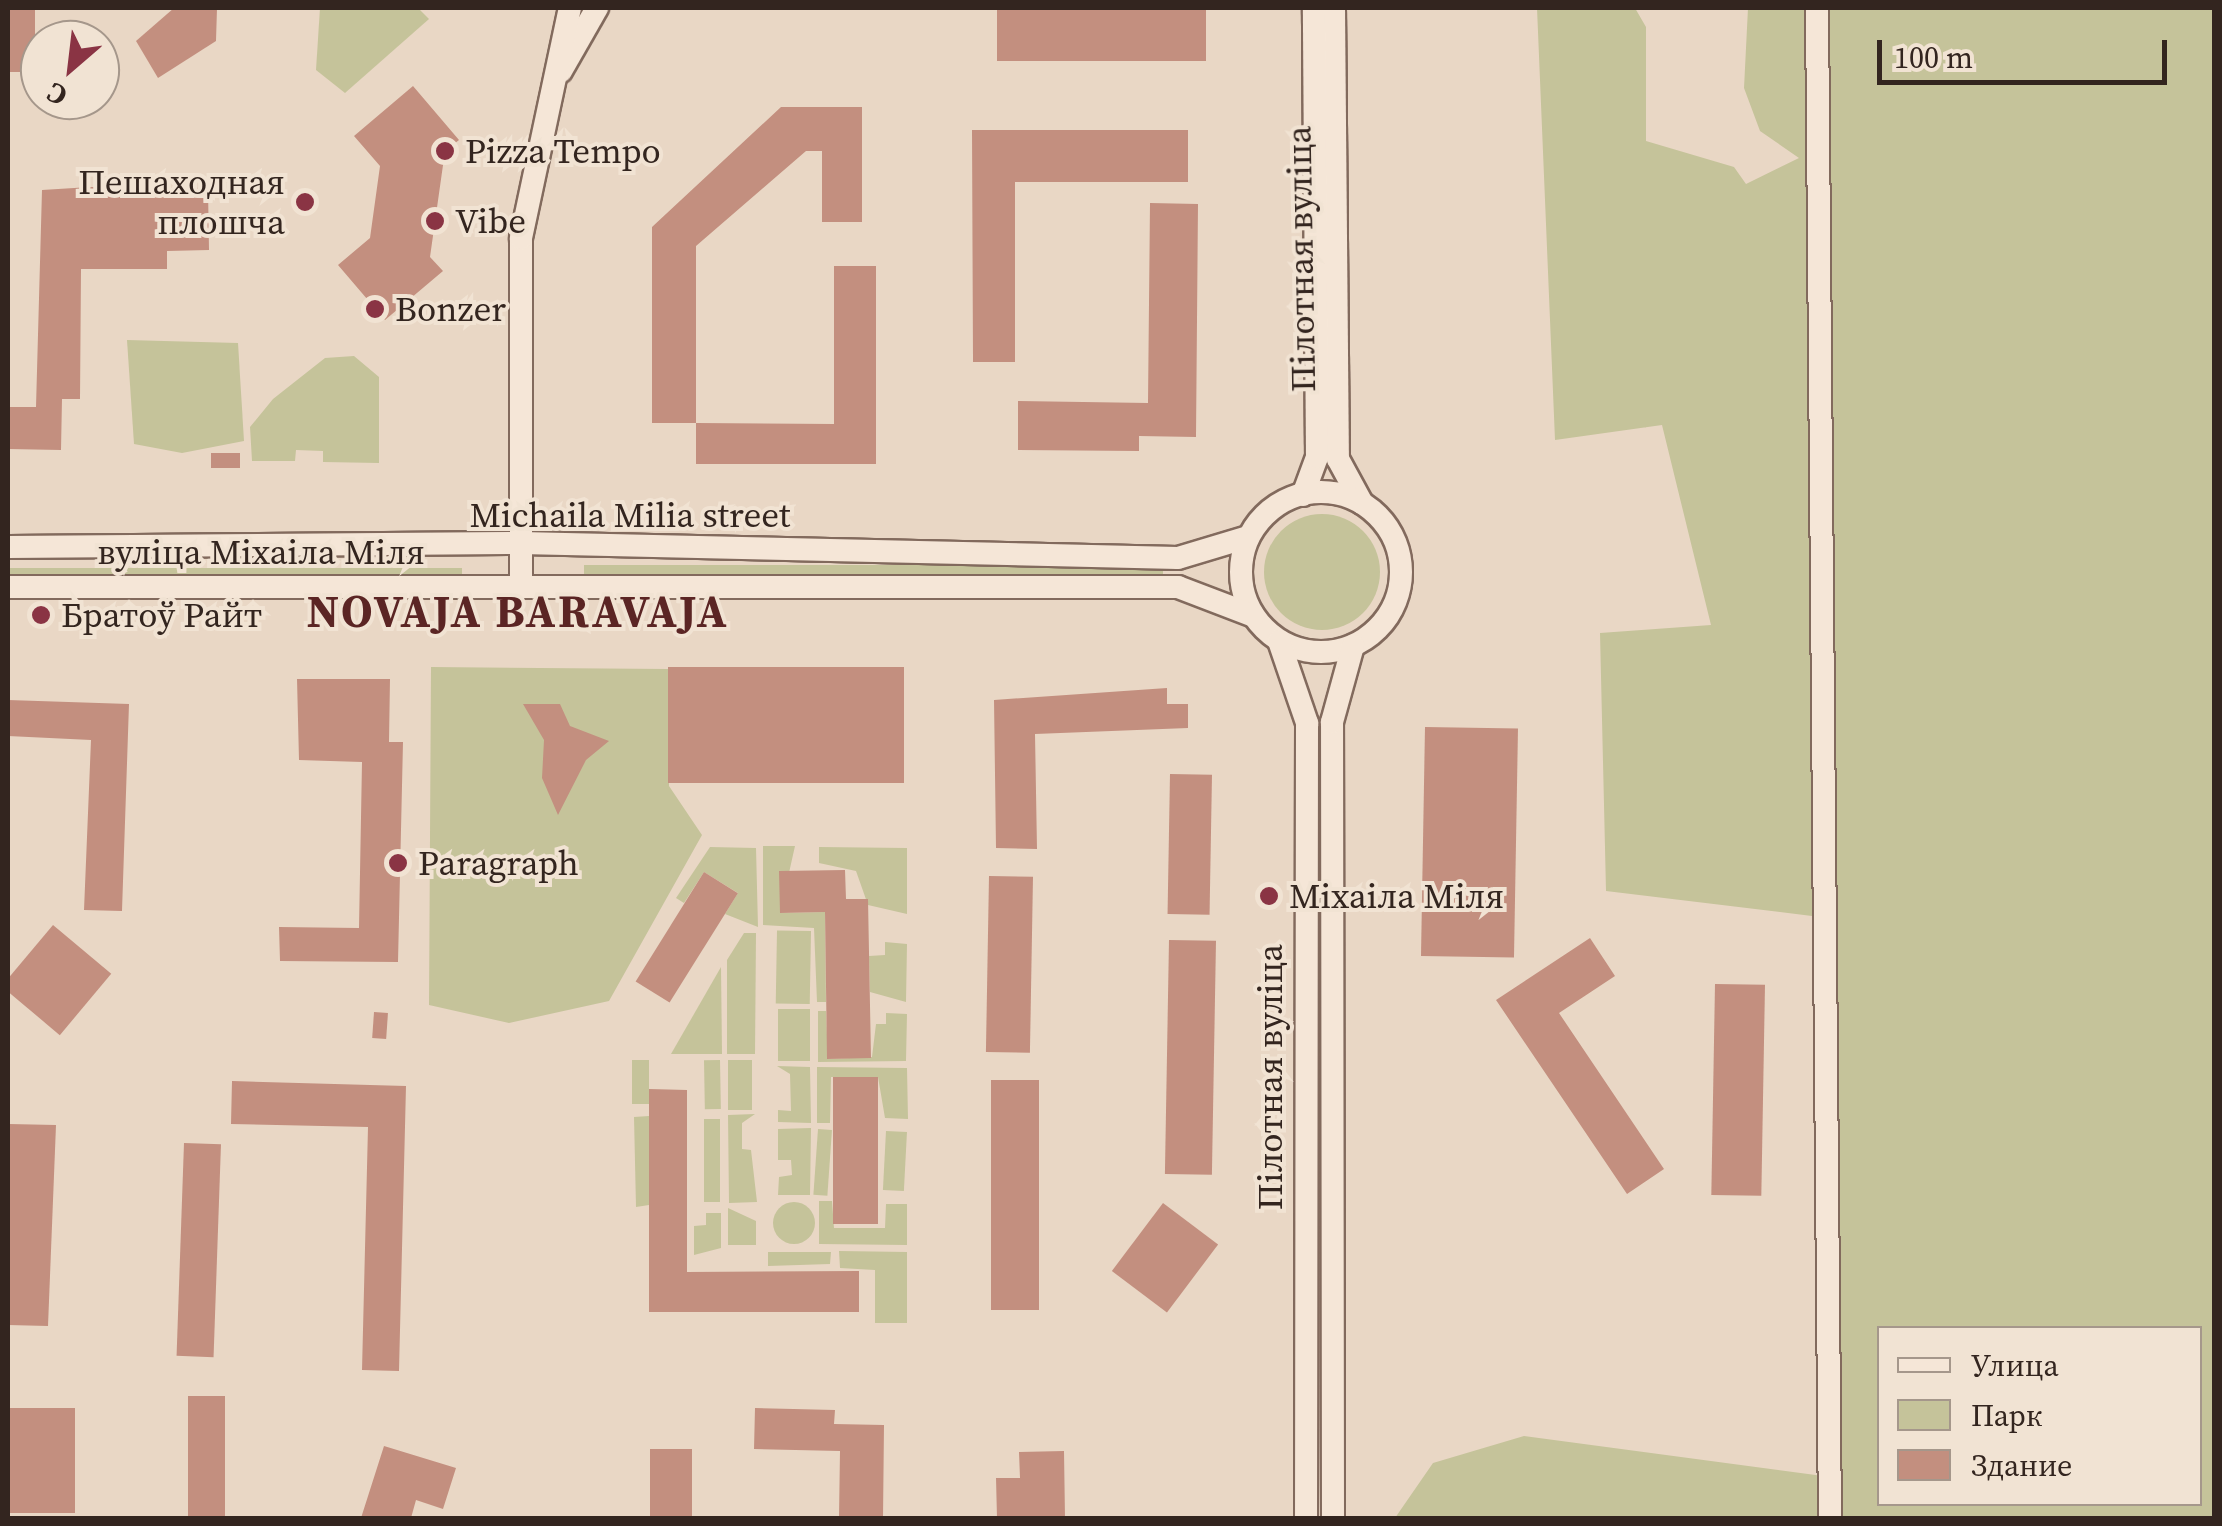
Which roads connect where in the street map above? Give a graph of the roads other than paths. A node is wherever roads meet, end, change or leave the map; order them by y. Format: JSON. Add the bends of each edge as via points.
{"nodes":[{"id":1,"x":570,"y":8,"type":"edge"},
{"id":2,"x":597,"y":8,"type":"edge"},
{"id":3,"x":1314,"y":8,"type":"edge"},
{"id":4,"x":1334,"y":8,"type":"edge"},
{"id":5,"x":1817,"y":8,"type":"edge"},
{"id":6,"x":561,"y":71,"type":"junction"},
{"id":7,"x":1303,"y":495,"type":"junction"},
{"id":8,"x":1362,"y":503,"type":"junction"},
{"id":9,"x":1248,"y":537,"type":"junction"},
{"id":10,"x":521,"y":543,"type":"junction"},
{"id":11,"x":8,"y":547,"type":"edge"},
{"id":12,"x":8,"y":587,"type":"edge"},
{"id":13,"x":521,"y":587,"type":"junction"},
{"id":14,"x":1254,"y":616,"type":"junction"},
{"id":15,"x":1279,"y":641,"type":"junction"},
{"id":16,"x":1353,"y":646,"type":"junction"},
{"id":17,"x":1306,"y":1518,"type":"edge"},
{"id":18,"x":1333,"y":1518,"type":"edge"},
{"id":19,"x":1830,"y":1518,"type":"edge"}],
"edges":[{"from":1,"to":6,"type":"street"},
{"from":2,"to":6,"type":"street"},
{"from":3,"to":7,"type":"street","name":"Пілотная вуліца","via":[[1317,457]]},
{"from":4,"to":8,"type":"street","name":"Пілотная вуліца","via":[[1338,459]]},
{"from":5,"to":19,"type":"street"},
{"from":6,"to":10,"type":"street","via":[[521,238]]},
{"from":7,"to":8,"type":"street"},
{"from":7,"to":9,"type":"street","via":[[1264,515]]},
{"from":8,"to":16,"type":"street","via":[[1395,541],[1400,590],[1390,614]]},
{"from":9,"to":10,"type":"street","name":"Michaila Milia street","via":[[1178,558]]},
{"from":9,"to":14,"type":"street","via":[[1241,577]]},
{"from":10,"to":11,"type":"street","name":"Michaila Milia street"},
{"from":10,"to":13,"type":"street"},
{"from":12,"to":13,"type":"street","name":"вуліца Міхаіла Міля"},
{"from":13,"to":14,"type":"street","name":"вуліца Міхаіла Міля","via":[[1178,587]]},
{"from":14,"to":15,"type":"street"},
{"from":15,"to":16,"type":"street","via":[[1328,652]]},
{"from":15,"to":17,"type":"street","name":"Пілотная вуліца","via":[[1307,723]]},
{"from":16,"to":18,"type":"street","name":"Пілотная вуліца","via":[[1332,722]]}]}
